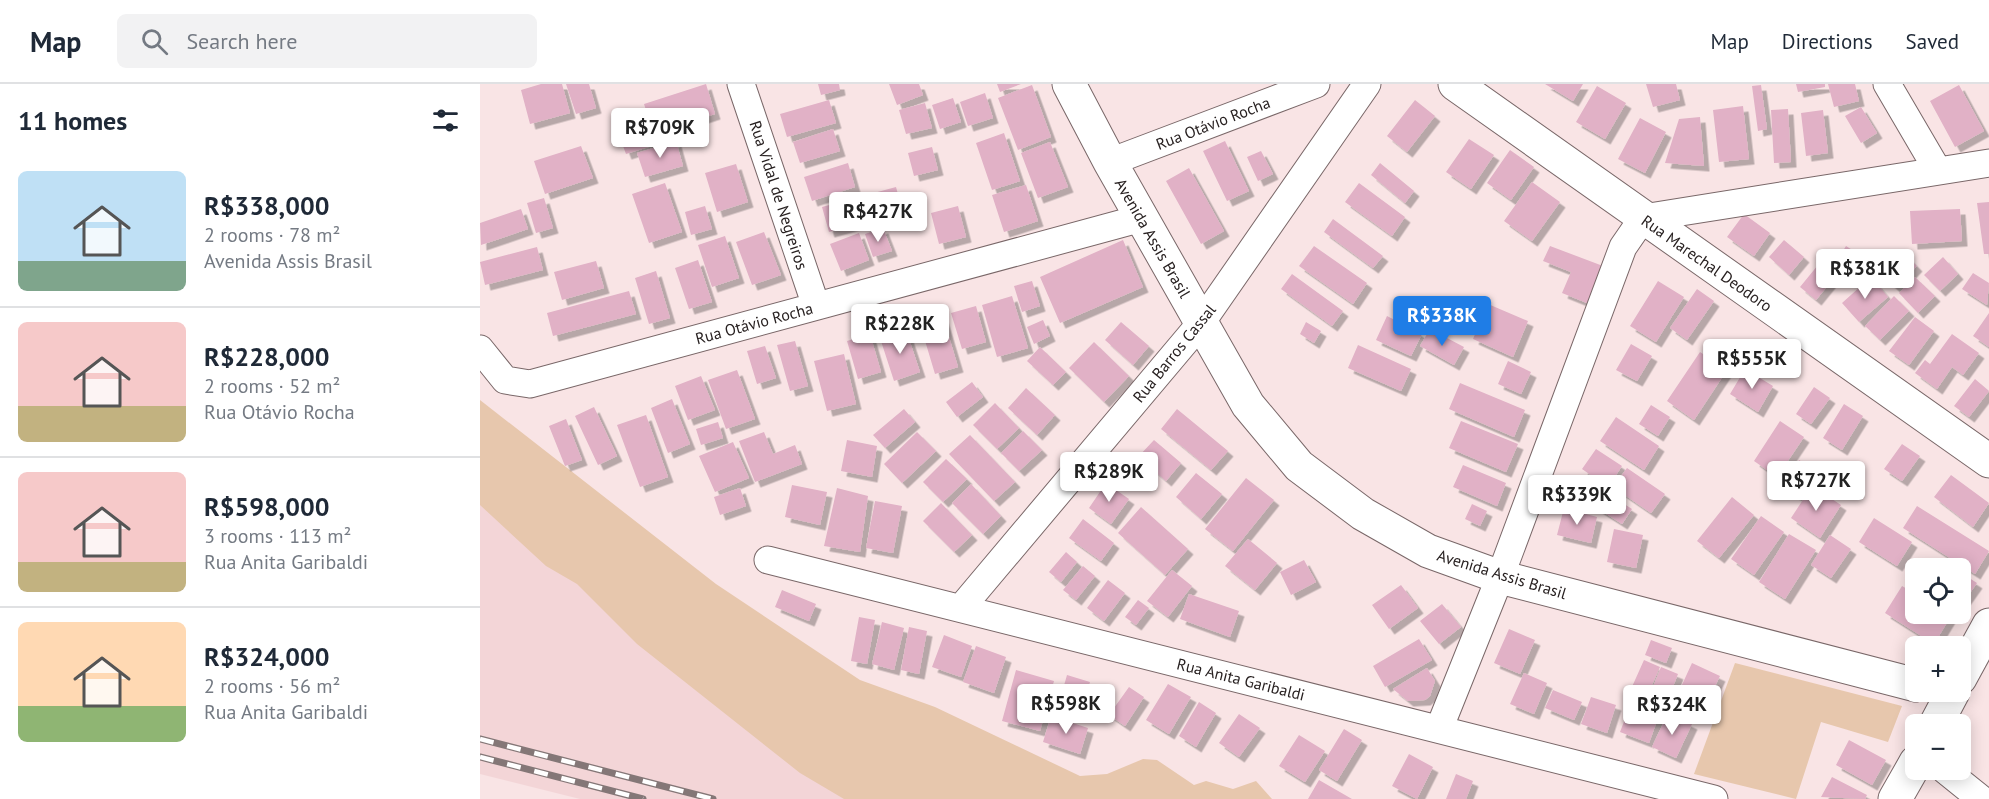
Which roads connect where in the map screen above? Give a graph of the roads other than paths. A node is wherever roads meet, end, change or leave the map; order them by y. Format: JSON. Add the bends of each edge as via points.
{"nodes":[{"id":1,"x":741,"y":84,"type":"edge"},
{"id":2,"x":1069,"y":84,"type":"edge"},
{"id":3,"x":1316,"y":84,"type":"edge"},
{"id":4,"x":1367,"y":84,"type":"edge"},
{"id":5,"x":1455,"y":84,"type":"edge"},
{"id":6,"x":1887,"y":84,"type":"edge"},
{"id":7,"x":1110,"y":162,"type":"junction"},
{"id":8,"x":1989,"y":163,"type":"edge"},
{"id":9,"x":1938,"y":171,"type":"junction"},
{"id":10,"x":1142,"y":218,"type":"junction"},
{"id":11,"x":1643,"y":218,"type":"junction"},
{"id":12,"x":816,"y":306,"type":"junction"},
{"id":13,"x":1202,"y":323,"type":"junction"},
{"id":14,"x":480,"y":349,"type":"edge"},
{"id":15,"x":1989,"y":461,"type":"edge"},
{"id":16,"x":768,"y":560,"type":"dead end"},
{"id":17,"x":1500,"y":577,"type":"junction"},
{"id":18,"x":961,"y":608,"type":"junction"},
{"id":19,"x":1989,"y":625,"type":"edge"},
{"id":20,"x":1971,"y":657,"type":"edge"},
{"id":21,"x":1905,"y":682,"type":"edge"},
{"id":22,"x":1439,"y":729,"type":"junction"},
{"id":23,"x":1906,"y":780,"type":"edge"},
{"id":24,"x":1957,"y":780,"type":"edge"},
{"id":25,"x":1714,"y":799,"type":"edge"},
{"id":26,"x":1895,"y":799,"type":"edge"},
{"id":27,"x":1981,"y":799,"type":"edge"}],
"edges":[{"from":1,"to":12,"type":"street","name":"Rua Vidal de Negreiros"},
{"from":2,"to":7,"type":"street","name":"Avenida Assis Brasil"},
{"from":3,"to":7,"type":"street","name":"Rua Otávio Rocha"},
{"from":4,"to":13,"type":"street","name":"Rua Barros Cassal"},
{"from":5,"to":11,"type":"street","name":"Rua Marechal Deodoro"},
{"from":6,"to":9,"type":"street"},
{"from":7,"to":10,"type":"street","name":"Avenida Assis Brasil"},
{"from":8,"to":9,"type":"street"},
{"from":9,"to":11,"type":"street"},
{"from":10,"to":12,"type":"street","name":"Rua Otávio Rocha"},
{"from":10,"to":13,"type":"street","name":"Avenida Assis Brasil"},
{"from":11,"to":15,"type":"street","name":"Rua Marechal Deodoro"},
{"from":11,"to":17,"type":"street","via":[[1623,247]]},
{"from":12,"to":14,"type":"street","name":"Rua Otávio Rocha","via":[[530,384],[505,380]]},
{"from":13,"to":17,"type":"street","name":"Avenida Assis Brasil","via":[[1248,405],[1299,466],[1363,514],[1428,551]]},
{"from":13,"to":18,"type":"street","name":"Rua Barros Cassal"},
{"from":16,"to":18,"type":"street","name":"Rua Anita Garibaldi"},
{"from":17,"to":21,"type":"street","name":"Avenida Assis Brasil"},
{"from":17,"to":22,"type":"street"},
{"from":18,"to":22,"type":"street","name":"Rua Anita Garibaldi"},
{"from":19,"to":20,"type":"street"},
{"from":22,"to":25,"type":"street","name":"Rua Anita Garibaldi"},
{"from":23,"to":26,"type":"street"},
{"from":24,"to":27,"type":"street"}]}
